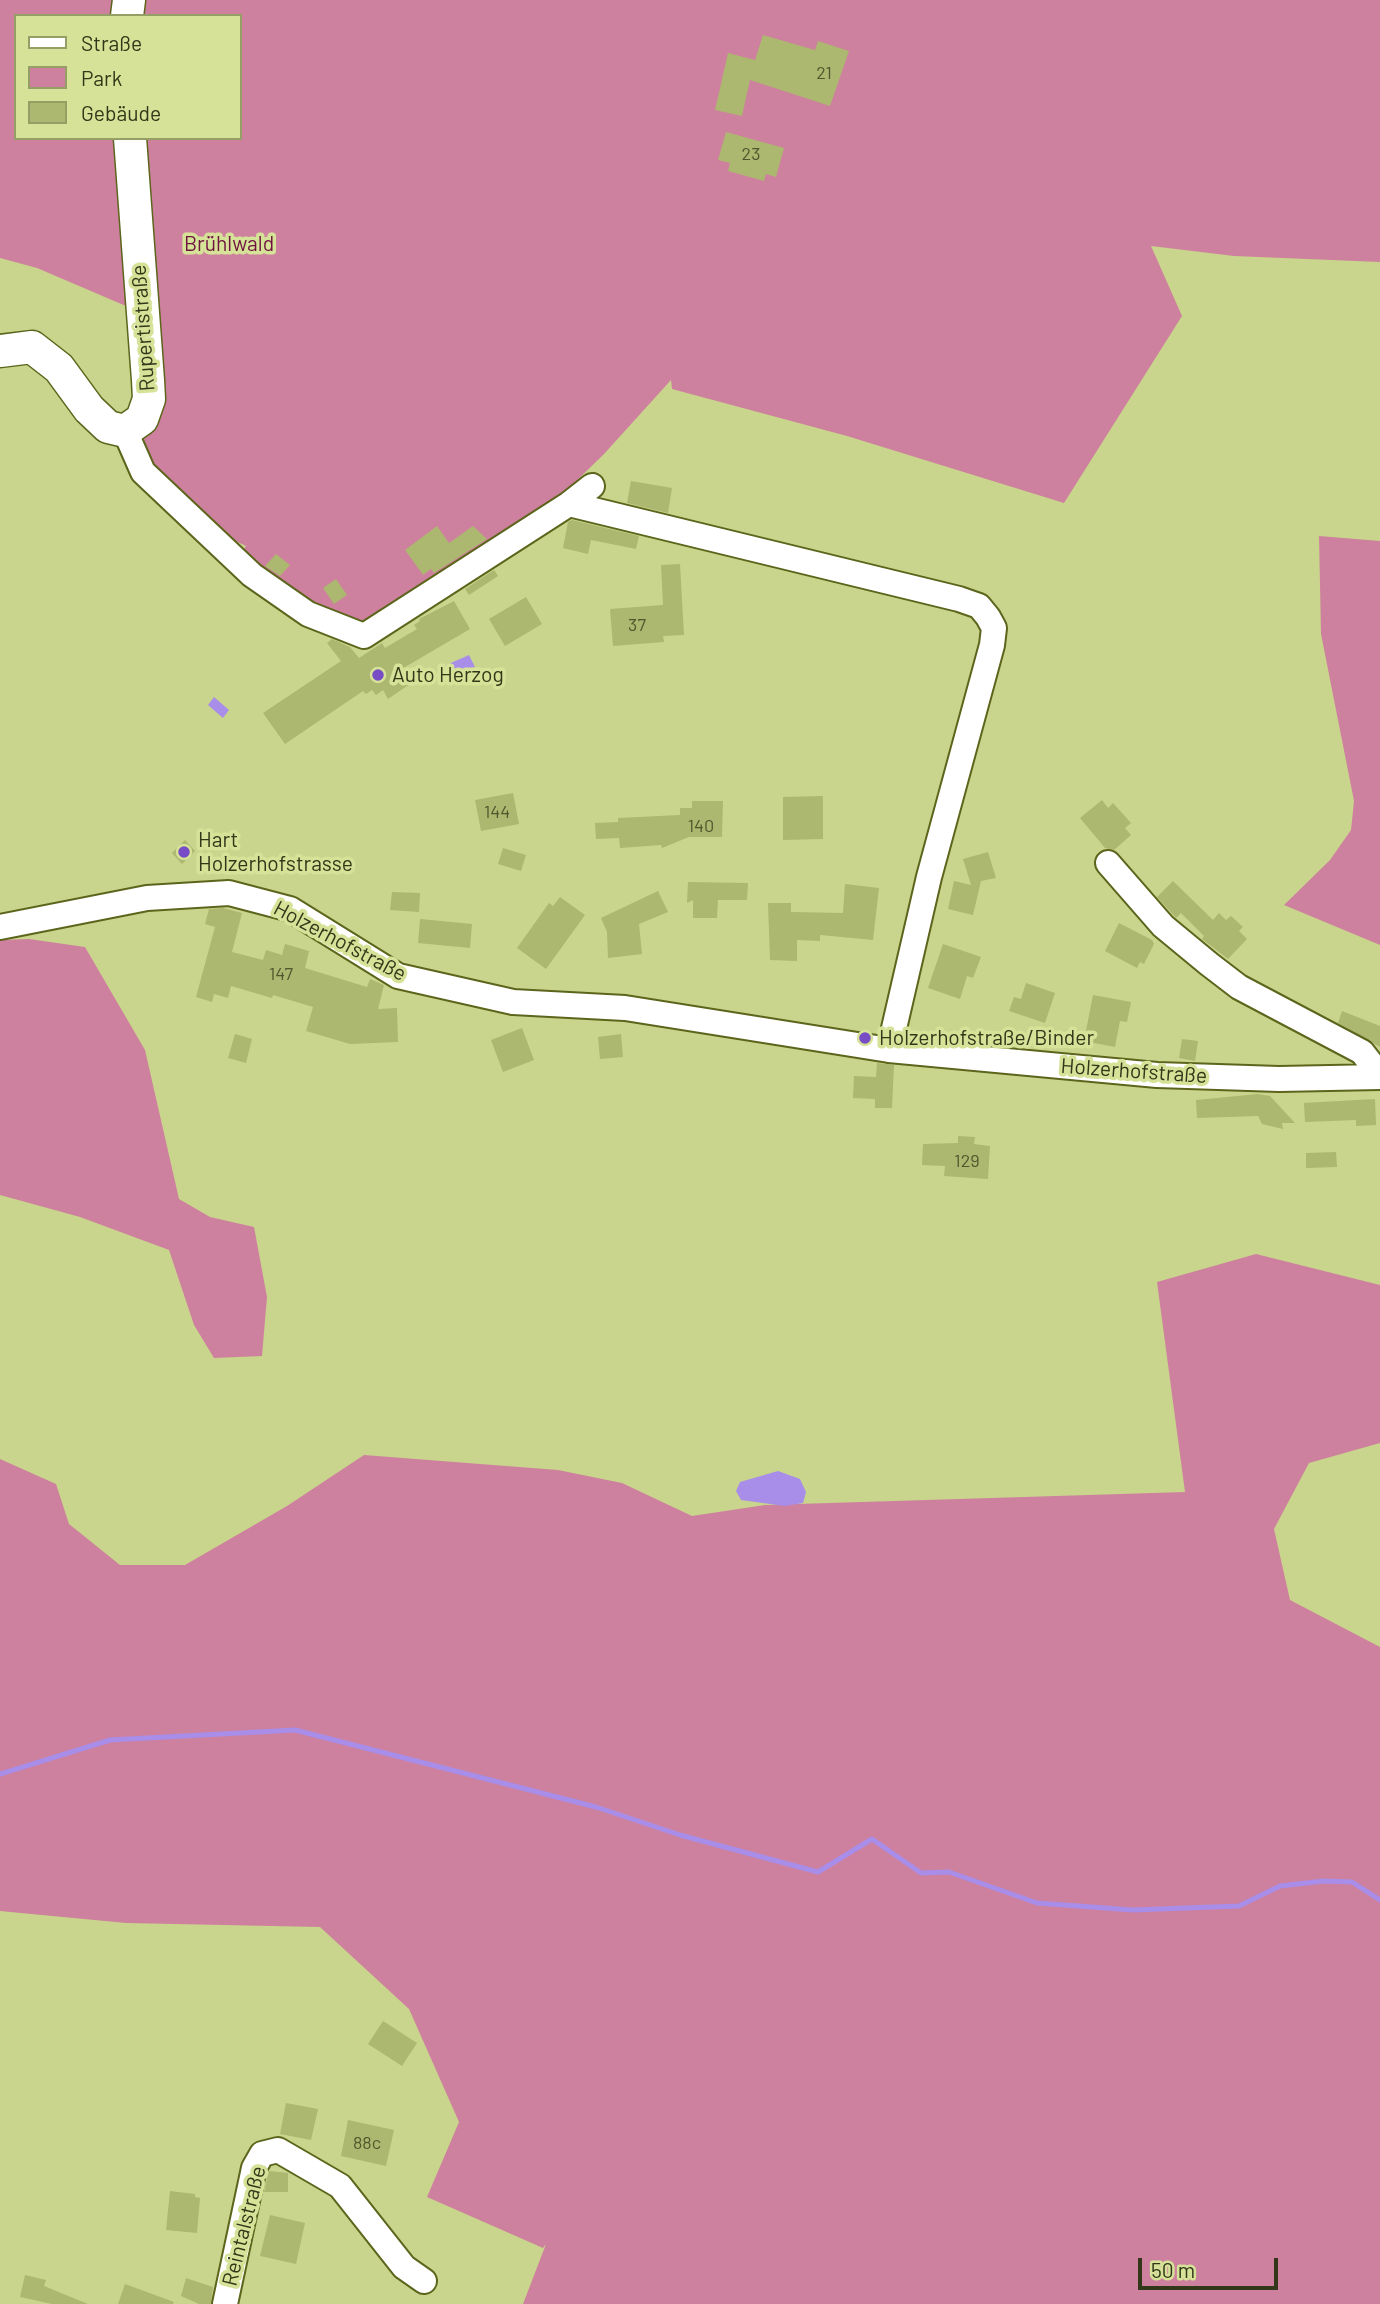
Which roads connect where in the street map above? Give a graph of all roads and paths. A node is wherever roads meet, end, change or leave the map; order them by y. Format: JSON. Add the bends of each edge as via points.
{"nodes":[{"id":1,"x":130,"y":140,"type":"edge"},
{"id":2,"x":0,"y":351,"type":"edge"},
{"id":3,"x":125,"y":431,"type":"junction"},
{"id":4,"x":592,"y":486,"type":"dead end"},
{"id":5,"x":569,"y":504,"type":"junction"},
{"id":6,"x":1108,"y":863,"type":"dead end"},
{"id":7,"x":0,"y":927,"type":"edge"},
{"id":8,"x":889,"y":1050,"type":"junction"},
{"id":9,"x":1380,"y":1076,"type":"edge"},
{"id":10,"x":424,"y":2281,"type":"dead end"},
{"id":11,"x":225,"y":2304,"type":"edge"}],
"edges":[{"from":1,"to":3,"type":"main road","name":"Rupertistraße","via":[[149,399],[142,419]]},
{"from":2,"to":3,"type":"main road","via":[[32,347],[59,368],[99,420]]},
{"from":3,"to":5,"type":"street","via":[[144,472],[252,575],[308,614],[364,636]]},
{"from":4,"to":5,"type":"street"},
{"from":5,"to":8,"type":"street","via":[[959,599],[979,607],[994,628]]},
{"from":6,"to":9,"type":"street","name":"Holzerhofstraße","via":[[1163,926],[1209,964],[1239,987],[1362,1052]]},
{"from":7,"to":8,"type":"street","name":"Holzerhofstraße","via":[[147,898],[229,892],[290,909],[398,976],[430,986],[513,1002],[625,1009]]},
{"from":8,"to":9,"type":"street","name":"Holzerhofstraße","via":[[1157,1074],[1279,1079]]},
{"from":10,"to":11,"type":"street","name":"Reintalstraße","via":[[404,2267],[340,2186],[278,2150],[262,2154],[254,2168]]}]}
